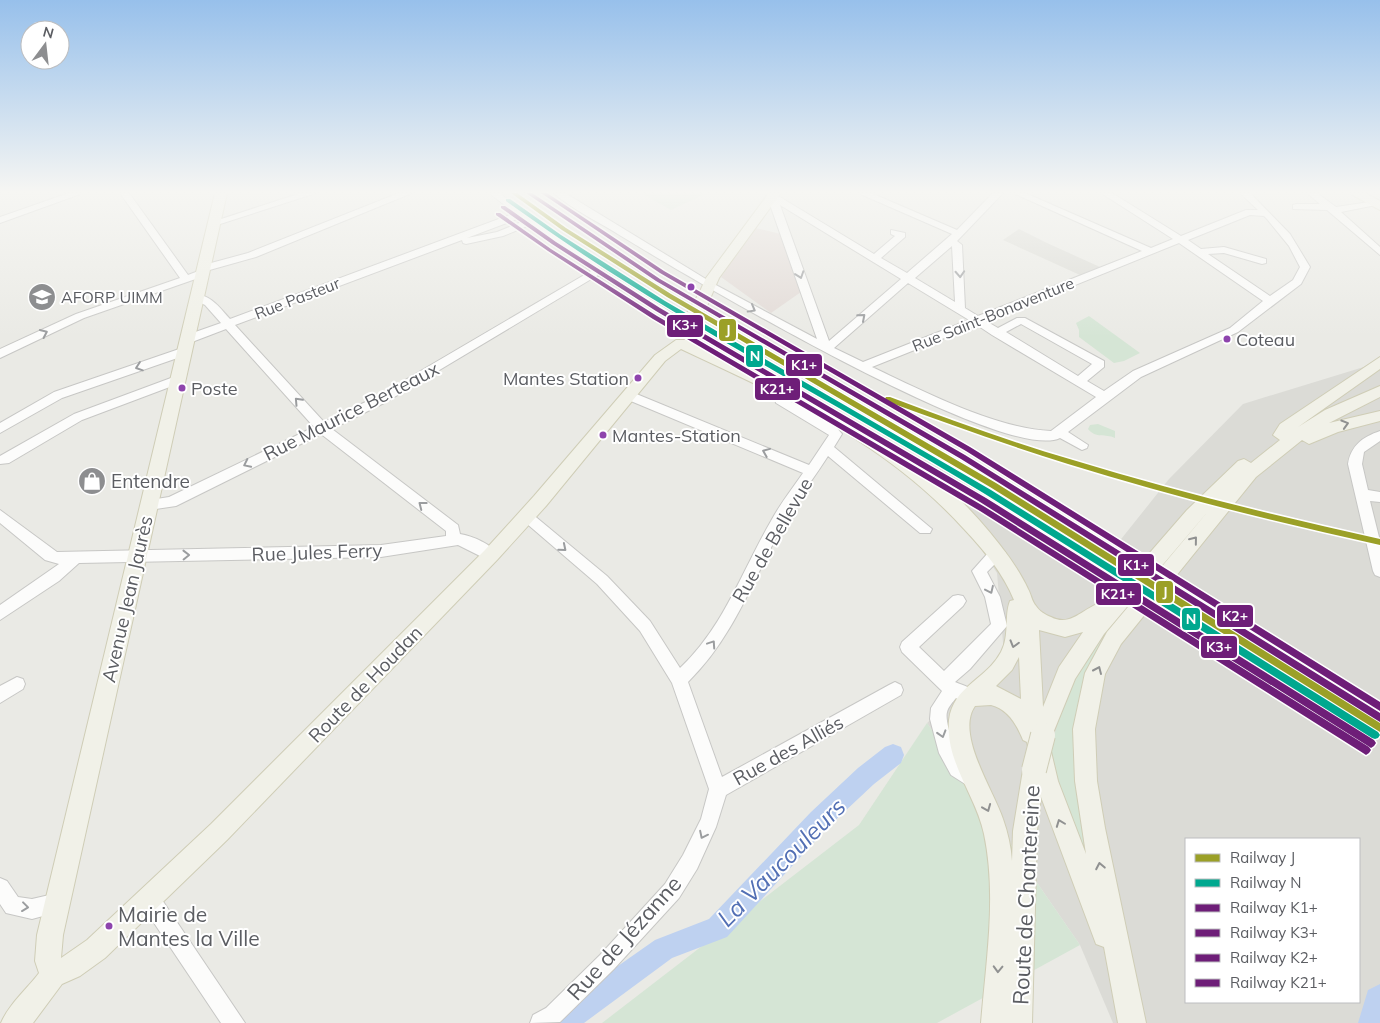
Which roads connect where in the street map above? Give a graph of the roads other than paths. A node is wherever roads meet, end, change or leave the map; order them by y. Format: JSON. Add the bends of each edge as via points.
{"nodes":[{"id":1,"x":158,"y":241,"type":"edge"},
{"id":2,"x":210,"y":241,"type":"edge"},
{"id":3,"x":288,"y":241,"type":"edge"},
{"id":4,"x":449,"y":241,"type":"edge"},
{"id":5,"x":470,"y":241,"type":"edge"},
{"id":6,"x":555,"y":241,"type":"edge"},
{"id":7,"x":637,"y":241,"type":"edge"},
{"id":8,"x":741,"y":241,"type":"edge"},
{"id":9,"x":787,"y":241,"type":"edge"},
{"id":10,"x":845,"y":241,"type":"edge"},
{"id":11,"x":895,"y":241,"type":"edge"},
{"id":12,"x":950,"y":241,"type":"edge"},
{"id":13,"x":955,"y":241,"type":"edge"},
{"id":14,"x":1126,"y":241,"type":"edge"},
{"id":15,"x":1176,"y":241,"type":"edge"},
{"id":16,"x":1179,"y":241,"type":"edge"},
{"id":17,"x":1289,"y":241,"type":"edge"},
{"id":18,"x":1368,"y":241,"type":"edge"},
{"id":19,"x":446,"y":242,"type":"junction"},
{"id":20,"x":1150,"y":251,"type":"junction"},
{"id":21,"x":1198,"y":252,"type":"junction"},
{"id":22,"x":1380,"y":252,"type":"edge"},
{"id":23,"x":874,"y":259,"type":"junction"},
{"id":24,"x":1262,"y":261,"type":"dead end"},
{"id":25,"x":720,"y":269,"type":"junction"},
{"id":26,"x":204,"y":270,"type":"junction"},
{"id":27,"x":598,"y":272,"type":"junction"},
{"id":28,"x":689,"y":272,"type":"junction"},
{"id":29,"x":185,"y":278,"type":"junction"},
{"id":30,"x":907,"y":278,"type":"junction"},
{"id":31,"x":707,"y":292,"type":"junction"},
{"id":32,"x":198,"y":297,"type":"junction"},
{"id":33,"x":1270,"y":301,"type":"junction"},
{"id":34,"x":958,"y":308,"type":"junction"},
{"id":35,"x":1037,"y":314,"type":"dead end"},
{"id":36,"x":1021,"y":320,"type":"junction"},
{"id":37,"x":976,"y":321,"type":"junction"},
{"id":38,"x":228,"y":324,"type":"junction"},
{"id":39,"x":996,"y":333,"type":"junction"},
{"id":40,"x":686,"y":334,"type":"junction"},
{"id":41,"x":186,"y":345,"type":"junction"},
{"id":42,"x":826,"y":350,"type":"junction"},
{"id":43,"x":0,"y":354,"type":"edge"},
{"id":44,"x":1380,"y":362,"type":"edge"},
{"id":45,"x":861,"y":367,"type":"junction"},
{"id":46,"x":178,"y":379,"type":"junction"},
{"id":47,"x":1078,"y":382,"type":"junction"},
{"id":48,"x":1380,"y":385,"type":"edge"},
{"id":49,"x":779,"y":390,"type":"junction"},
{"id":50,"x":1380,"y":391,"type":"edge"},
{"id":51,"x":630,"y":396,"type":"junction"},
{"id":52,"x":1104,"y":397,"type":"junction"},
{"id":53,"x":1380,"y":416,"type":"edge"},
{"id":54,"x":322,"y":428,"type":"junction"},
{"id":55,"x":0,"y":429,"type":"edge"},
{"id":56,"x":1058,"y":432,"type":"junction"},
{"id":57,"x":1281,"y":435,"type":"junction"},
{"id":58,"x":1380,"y":436,"type":"edge"},
{"id":59,"x":1082,"y":445,"type":"dead end"},
{"id":60,"x":1361,"y":446,"type":"junction"},
{"id":61,"x":827,"y":448,"type":"junction"},
{"id":62,"x":1380,"y":448,"type":"edge"},
{"id":63,"x":4,"y":460,"type":"dead end"},
{"id":64,"x":811,"y":471,"type":"junction"},
{"id":65,"x":1242,"y":482,"type":"junction"},
{"id":66,"x":1361,"y":494,"type":"junction"},
{"id":67,"x":1380,"y":497,"type":"edge"},
{"id":68,"x":149,"y":505,"type":"junction"},
{"id":69,"x":0,"y":515,"type":"edge"},
{"id":70,"x":526,"y":517,"type":"junction"},
{"id":71,"x":924,"y":529,"type":"dead end"},
{"id":72,"x":453,"y":538,"type":"junction"},
{"id":73,"x":491,"y":555,"type":"junction"},
{"id":74,"x":137,"y":556,"type":"junction"},
{"id":75,"x":996,"y":556,"type":"junction"},
{"id":76,"x":75,"y":558,"type":"junction"},
{"id":77,"x":1380,"y":570,"type":"edge"},
{"id":78,"x":1126,"y":593,"type":"junction"},
{"id":79,"x":958,"y":601,"type":"dead end"},
{"id":80,"x":1026,"y":610,"type":"junction"},
{"id":81,"x":0,"y":613,"type":"edge"},
{"id":82,"x":680,"y":680,"type":"junction"},
{"id":83,"x":17,"y":684,"type":"dead end"},
{"id":84,"x":895,"y":690,"type":"dead end"},
{"id":85,"x":956,"y":690,"type":"junction"},
{"id":86,"x":0,"y":695,"type":"edge"},
{"id":87,"x":1041,"y":779,"type":"junction"},
{"id":88,"x":718,"y":789,"type":"junction"},
{"id":89,"x":0,"y":888,"type":"edge"},
{"id":90,"x":148,"y":898,"type":"junction"},
{"id":91,"x":58,"y":903,"type":"junction"},
{"id":92,"x":53,"y":976,"type":"junction"},
{"id":93,"x":1129,"y":1011,"type":"edge"},
{"id":94,"x":15,"y":1023,"type":"edge"},
{"id":95,"x":234,"y":1023,"type":"edge"},
{"id":96,"x":541,"y":1023,"type":"edge"},
{"id":97,"x":996,"y":1023,"type":"edge"},
{"id":98,"x":1018,"y":1023,"type":"edge"}],
"edges":[{"from":1,"to":29,"type":"street"},
{"from":2,"to":26,"type":"main road","name":"Avenue Jean Jaurès"},
{"from":3,"to":26,"type":"street"},
{"from":4,"to":19,"type":"street","name":"Rue Pasteur"},
{"from":5,"to":19,"type":"street"},
{"from":6,"to":27,"type":"street"},
{"from":7,"to":28,"type":"street"},
{"from":8,"to":25,"type":"main road"},
{"from":9,"to":42,"type":"street","one_way":true},
{"from":10,"to":23,"type":"street"},
{"from":11,"to":23,"type":"street"},
{"from":12,"to":30,"type":"street"},
{"from":13,"to":34,"type":"street","one_way":true,"via":[[960,271],[961,307]]},
{"from":14,"to":20,"type":"street"},
{"from":15,"to":20,"type":"street","name":"Rue Saint-Bonaventure"},
{"from":16,"to":21,"type":"street"},
{"from":17,"to":33,"type":"street","via":[[1305,267],[1297,282]]},
{"from":18,"to":22,"type":"street"},
{"from":19,"to":38,"type":"street","name":"Rue Pasteur"},
{"from":20,"to":37,"type":"street","name":"Rue Saint-Bonaventure"},
{"from":21,"to":24,"type":"street","via":[[1224,250]]},
{"from":21,"to":33,"type":"street"},
{"from":23,"to":30,"type":"street"},
{"from":25,"to":28,"type":"street","via":[[713,273]]},
{"from":25,"to":31,"type":"main road"},
{"from":26,"to":29,"type":"street"},
{"from":26,"to":32,"type":"main road","name":"Avenue Jean Jaurès"},
{"from":27,"to":40,"type":"street"},
{"from":27,"to":54,"type":"street","name":"Rue Maurice Berteaux","via":[[382,399]]},
{"from":28,"to":31,"type":"street"},
{"from":43,"to":29,"type":"street","one_way":true,"via":[[80,316]]},
{"from":30,"to":34,"type":"street"},
{"from":42,"to":30,"type":"street","one_way":true},
{"from":31,"to":40,"type":"main road","bridge":true},
{"from":31,"to":42,"type":"street","one_way":true},
{"from":32,"to":38,"type":"street","via":[[209,303]]},
{"from":32,"to":41,"type":"main road","name":"Avenue Jean Jaurès"},
{"from":33,"to":52,"type":"street","via":[[1234,330],[1137,374]]},
{"from":34,"to":37,"type":"street"},
{"from":35,"to":36,"type":"street"},
{"from":36,"to":39,"type":"street"},
{"from":36,"to":47,"type":"street","via":[[1100,364]]},
{"from":37,"to":39,"type":"street"},
{"from":37,"to":45,"type":"street","name":"Rue Saint-Bonaventure"},
{"from":38,"to":41,"type":"street","name":"Rue Pasteur"},
{"from":54,"to":38,"type":"street","one_way":true},
{"from":39,"to":47,"type":"street"},
{"from":40,"to":49,"type":"main road","via":[[712,361]]},
{"from":40,"to":51,"type":"main road","name":"Route de Houdan","via":[[666,352]]},
{"from":41,"to":46,"type":"main road","name":"Avenue Jean Jaurès"},
{"from":41,"to":55,"type":"street","name":"Rue Pasteur","one_way":true,"via":[[58,395]]},
{"from":42,"to":45,"type":"street"},
{"from":44,"to":57,"type":"main road","via":[[1286,428]]},
{"from":45,"to":56,"type":"street","via":[[1015,432],[1051,436]]},
{"from":46,"to":63,"type":"street","via":[[78,417]]},
{"from":46,"to":68,"type":"main road","name":"Avenue Jean Jaurès"},
{"from":47,"to":52,"type":"street"},
{"from":48,"to":57,"type":"main road"},
{"from":49,"to":61,"type":"street","name":"Rue de Bellevue","via":[[780,400],[836,434]]},
{"from":49,"to":75,"type":"main road","via":[[842,420],[893,452],[958,507]]},
{"from":50,"to":65,"type":"main road","via":[[1331,414],[1295,437]]},
{"from":64,"to":51,"type":"street","one_way":true},
{"from":51,"to":70,"type":"main road","name":"Route de Houdan"},
{"from":52,"to":56,"type":"street"},
{"from":65,"to":53,"type":"main road","one_way":true,"via":[[1306,439],[1334,427]]},
{"from":54,"to":68,"type":"street","name":"Rue Maurice Berteaux","one_way":true,"via":[[171,502]]},
{"from":72,"to":54,"type":"street","one_way":true,"via":[[453,530]]},
{"from":56,"to":59,"type":"street"},
{"from":57,"to":78,"type":"main road","name":"Route de Chantereine","via":[[1222,485]]},
{"from":58,"to":60,"type":"street"},
{"from":60,"to":62,"type":"street"},
{"from":60,"to":66,"type":"street","via":[[1355,464]]},
{"from":61,"to":64,"type":"street","name":"Rue de Bellevue"},
{"from":61,"to":71,"type":"street"},
{"from":82,"to":64,"type":"street","name":"Rue de Bellevue","one_way":true,"via":[[711,646],[777,523]]},
{"from":93,"to":65,"type":"main road","one_way":true,"via":[[1093,828],[1085,766],[1084,730],[1095,674],[1114,638]]},
{"from":66,"to":67,"type":"street"},
{"from":66,"to":77,"type":"street"},
{"from":68,"to":74,"type":"main road","name":"Avenue Jean Jaurès"},
{"from":69,"to":76,"type":"street","name":"Rue Jules Ferry","via":[[50,556]]},
{"from":70,"to":73,"type":"main road","name":"Route de Houdan"},
{"from":70,"to":82,"type":"street","name":"Rue des Alliés","one_way":true,"via":[[602,580],[645,626]]},
{"from":72,"to":73,"type":"street","via":[[462,539]]},
{"from":74,"to":72,"type":"street","name":"Rue Jules Ferry","one_way":true,"via":[[381,551],[447,542]]},
{"from":73,"to":90,"type":"main road","name":"Route de Houdan","via":[[219,832]]},
{"from":74,"to":76,"type":"street","name":"Rue Jules Ferry"},
{"from":74,"to":91,"type":"main road","name":"Avenue Jean Jaurès"},
{"from":75,"to":80,"type":"main road","via":[[1017,586]]},
{"from":75,"to":85,"type":"street","one_way":true,"via":[[979,571],[991,588],[999,626],[964,664]]},
{"from":75,"to":85,"type":"main road","one_way":true,"via":[[1016,602],[1018,624],[1011,654],[1005,663]]},
{"from":76,"to":81,"type":"street","via":[[54,577]]},
{"from":78,"to":80,"type":"main road","via":[[1080,626],[1070,629],[1049,626]]},
{"from":78,"to":87,"type":"main road","name":"Route de Chantereine","bridge":true,"via":[[1066,674],[1043,735]]},
{"from":79,"to":85,"type":"street","via":[[908,647]]},
{"from":80,"to":87,"type":"main road"},
{"from":82,"to":88,"type":"street","name":"Rue des Alliés"},
{"from":83,"to":86,"type":"street"},
{"from":84,"to":88,"type":"street","name":"Rue des Alliés"},
{"from":85,"to":87,"type":"main road","via":[[997,696],[1018,708],[1026,722]]},
{"from":85,"to":97,"type":"main road","one_way":true,"via":[[962,709],[960,734],[965,756],[994,826],[1000,869]]},
{"from":93,"to":87,"type":"main road","one_way":true,"via":[[1090,896]]},
{"from":87,"to":98,"type":"main road","name":"Route de Chantereine","via":[[1025,831]]},
{"from":88,"to":96,"type":"street","name":"Rue de Jézanne","one_way":true,"via":[[710,821],[672,891],[607,962]]},
{"from":89,"to":91,"type":"street","one_way":true,"via":[[13,906],[32,909]]},
{"from":90,"to":92,"type":"main road","name":"Route de Houdan","via":[[96,950]]},
{"from":90,"to":95,"type":"street"},
{"from":91,"to":92,"type":"main road","name":"Avenue Jean Jaurès","via":[[48,946],[49,968]]},
{"from":92,"to":94,"type":"main road","name":"Route de Houdan"}]}
